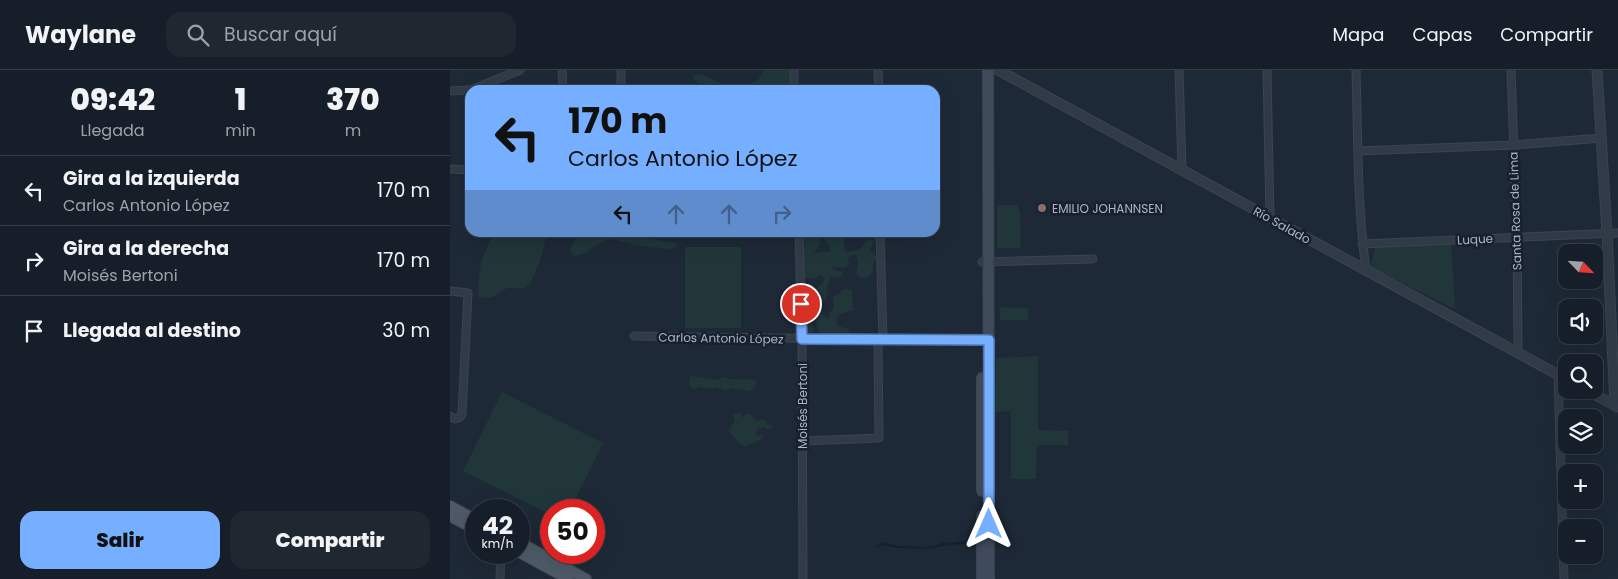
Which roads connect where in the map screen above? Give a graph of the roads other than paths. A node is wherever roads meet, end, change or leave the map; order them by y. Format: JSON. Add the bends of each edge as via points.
{"nodes":[{"id":1,"x":520,"y":70,"type":"edge"},
{"id":2,"x":562,"y":70,"type":"edge"},
{"id":3,"x":621,"y":70,"type":"edge"},
{"id":4,"x":794,"y":70,"type":"edge"},
{"id":5,"x":878,"y":70,"type":"edge"},
{"id":6,"x":981,"y":70,"type":"edge"},
{"id":7,"x":988,"y":70,"type":"edge"},
{"id":8,"x":998,"y":70,"type":"edge"},
{"id":9,"x":1179,"y":70,"type":"edge"},
{"id":10,"x":1267,"y":70,"type":"edge"},
{"id":11,"x":1356,"y":70,"type":"edge"},
{"id":12,"x":1511,"y":70,"type":"edge"},
{"id":13,"x":1597,"y":70,"type":"edge"},
{"id":14,"x":482,"y":85,"type":"edge"},
{"id":15,"x":563,"y":85,"type":"edge"},
{"id":16,"x":621,"y":85,"type":"edge"},
{"id":17,"x":794,"y":85,"type":"edge"},
{"id":18,"x":879,"y":85,"type":"edge"},
{"id":19,"x":465,"y":90,"type":"edge"},
{"id":20,"x":450,"y":91,"type":"edge"},
{"id":21,"x":1602,"y":138,"type":"junction"},
{"id":22,"x":1513,"y":145,"type":"junction"},
{"id":23,"x":1358,"y":151,"type":"junction"},
{"id":24,"x":450,"y":168,"type":"edge"},
{"id":25,"x":465,"y":170,"type":"edge"},
{"id":26,"x":1182,"y":170,"type":"junction"},
{"id":27,"x":1270,"y":218,"type":"junction"},
{"id":28,"x":1607,"y":233,"type":"junction"},
{"id":29,"x":1618,"y":233,"type":"edge"},
{"id":30,"x":1517,"y":236,"type":"junction"},
{"id":31,"x":799,"y":237,"type":"edge"},
{"id":32,"x":880,"y":237,"type":"edge"},
{"id":33,"x":1362,"y":244,"type":"junction"},
{"id":34,"x":1093,"y":259,"type":"dead end"},
{"id":35,"x":985,"y":262,"type":"junction"},
{"id":36,"x":1366,"y":270,"type":"junction"},
{"id":37,"x":450,"y":291,"type":"edge"},
{"id":38,"x":634,"y":336,"type":"dead end"},
{"id":39,"x":802,"y":339,"type":"junction"},
{"id":40,"x":881,"y":340,"type":"junction"},
{"id":41,"x":985,"y":341,"type":"junction"},
{"id":42,"x":1518,"y":353,"type":"junction"},
{"id":43,"x":1558,"y":375,"type":"edge"},
{"id":44,"x":1562,"y":399,"type":"edge"},
{"id":45,"x":1603,"y":399,"type":"edge"},
{"id":46,"x":1616,"y":406,"type":"edge"},
{"id":47,"x":450,"y":416,"type":"edge"},
{"id":48,"x":802,"y":440,"type":"junction"},
{"id":49,"x":985,"y":440,"type":"junction"},
{"id":50,"x":450,"y":506,"type":"edge"},
{"id":51,"x":465,"y":514,"type":"edge"},
{"id":52,"x":450,"y":516,"type":"edge"},
{"id":53,"x":465,"y":524,"type":"edge"},
{"id":54,"x":530,"y":549,"type":"edge"},
{"id":55,"x":530,"y":557,"type":"edge"},
{"id":56,"x":501,"y":564,"type":"edge"},
{"id":57,"x":574,"y":577,"type":"edge"},
{"id":58,"x":500,"y":579,"type":"edge"},
{"id":59,"x":586,"y":579,"type":"edge"},
{"id":60,"x":803,"y":579,"type":"edge"},
{"id":61,"x":982,"y":579,"type":"edge"},
{"id":62,"x":989,"y":579,"type":"edge"},
{"id":63,"x":1564,"y":579,"type":"edge"}],
"edges":[{"from":1,"to":14,"type":"street"},
{"from":2,"to":15,"type":"street"},
{"from":3,"to":16,"type":"street"},
{"from":4,"to":17,"type":"street"},
{"from":5,"to":18,"type":"street"},
{"from":6,"to":35,"type":"main road"},
{"from":7,"to":35,"type":"main road"},
{"from":8,"to":26,"type":"street","name":"Río Salado"},
{"from":9,"to":26,"type":"street"},
{"from":10,"to":27,"type":"street"},
{"from":11,"to":23,"type":"street"},
{"from":12,"to":22,"type":"street","name":"Santa Rosa de Lima"},
{"from":13,"to":21,"type":"street"},
{"from":19,"to":20,"type":"street"},
{"from":21,"to":22,"type":"street"},
{"from":21,"to":28,"type":"street"},
{"from":22,"to":23,"type":"street"},
{"from":22,"to":30,"type":"street","name":"Santa Rosa de Lima"},
{"from":23,"to":33,"type":"street"},
{"from":24,"to":25,"type":"street"},
{"from":26,"to":27,"type":"street","name":"Río Salado"},
{"from":27,"to":36,"type":"street","name":"Río Salado"},
{"from":28,"to":29,"type":"street","name":"Luque"},
{"from":28,"to":30,"type":"street","name":"Luque"},
{"from":28,"to":46,"type":"street"},
{"from":30,"to":33,"type":"street","name":"Luque"},
{"from":30,"to":42,"type":"street","name":"Santa Rosa de Lima"},
{"from":31,"to":39,"type":"street","name":"Moisés Bertoni"},
{"from":32,"to":40,"type":"street"},
{"from":33,"to":36,"type":"street"},
{"from":34,"to":35,"type":"street"},
{"from":35,"to":41,"type":"main road"},
{"from":36,"to":42,"type":"street","name":"Río Salado"},
{"from":37,"to":47,"type":"street","via":[[468,293],[462,414],[454,419]]},
{"from":38,"to":39,"type":"street","name":"Carlos Antonio López"},
{"from":39,"to":40,"type":"street","name":"Carlos Antonio López"},
{"from":39,"to":48,"type":"street","name":"Moisés Bertoni"},
{"from":40,"to":41,"type":"street","name":"Carlos Antonio López"},
{"from":40,"to":48,"type":"street","via":[[879,438]]},
{"from":41,"to":49,"type":"main road"},
{"from":42,"to":43,"type":"street","name":"Río Salado"},
{"from":44,"to":63,"type":"street"},
{"from":45,"to":46,"type":"street"},
{"from":48,"to":60,"type":"street","name":"Moisés Bertoni"},
{"from":49,"to":61,"type":"main road"},
{"from":49,"to":62,"type":"main road"},
{"from":50,"to":51,"type":"main road"},
{"from":52,"to":53,"type":"main road"},
{"from":54,"to":57,"type":"main road"},
{"from":55,"to":57,"type":"main road"},
{"from":56,"to":58,"type":"street"},
{"from":57,"to":59,"type":"main road"}]}
